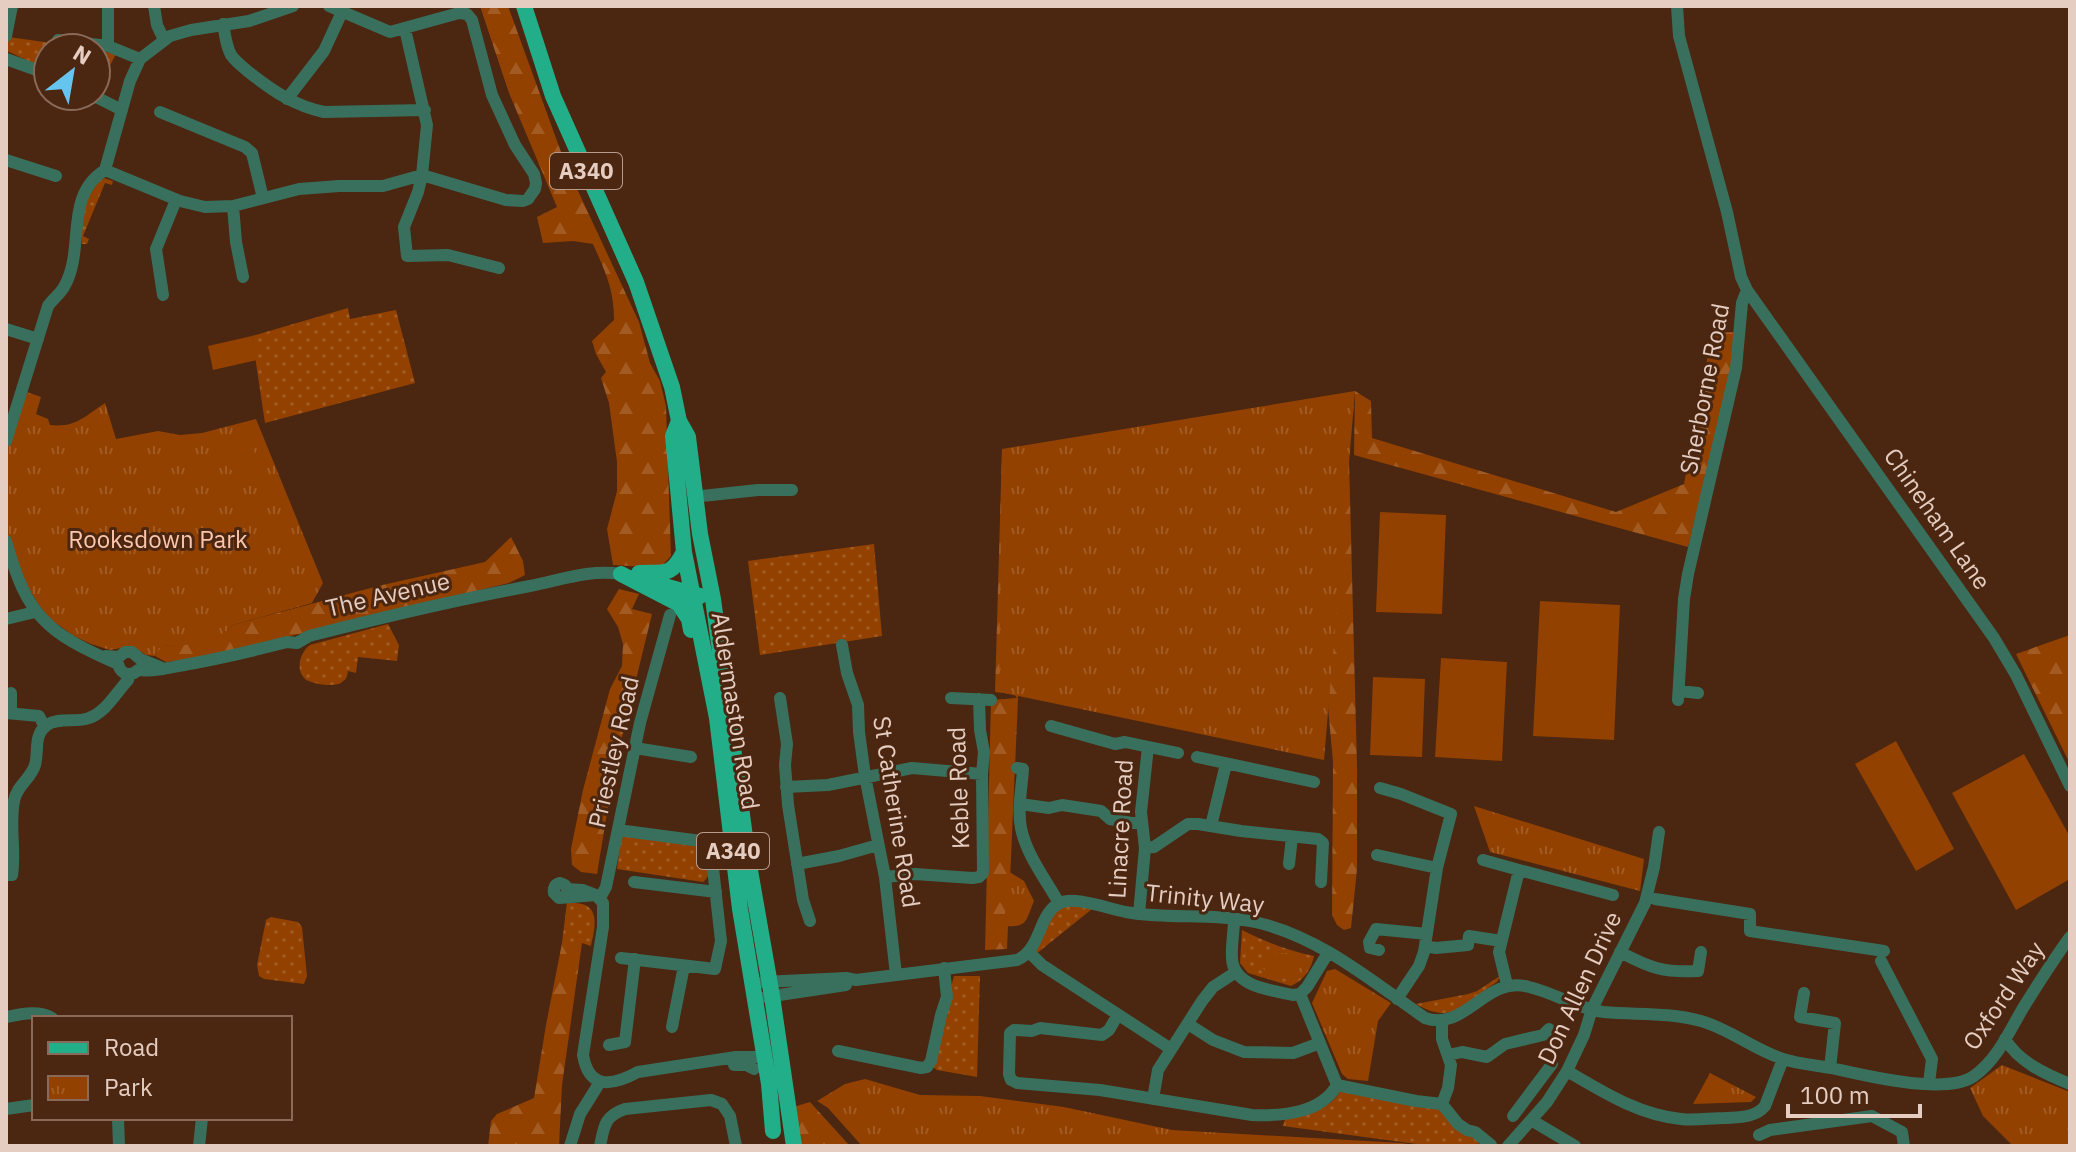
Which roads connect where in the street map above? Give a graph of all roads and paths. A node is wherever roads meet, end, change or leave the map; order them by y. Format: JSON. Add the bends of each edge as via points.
{"nodes":[{"id":1,"x":12,"y":6,"type":"edge"},
{"id":2,"x":108,"y":6,"type":"edge"},
{"id":3,"x":154,"y":6,"type":"edge"},
{"id":4,"x":293,"y":6,"type":"edge"},
{"id":5,"x":329,"y":6,"type":"edge"},
{"id":6,"x":524,"y":6,"type":"edge"},
{"id":7,"x":1677,"y":6,"type":"edge"},
{"id":8,"x":342,"y":12,"type":"junction"},
{"id":9,"x":223,"y":24,"type":"junction"},
{"id":10,"x":405,"y":29,"type":"junction"},
{"id":11,"x":108,"y":32,"type":"edge"},
{"id":12,"x":6,"y":36,"type":"edge"},
{"id":13,"x":164,"y":40,"type":"junction"},
{"id":14,"x":112,"y":48,"type":"edge"},
{"id":15,"x":6,"y":59,"type":"edge"},
{"id":16,"x":140,"y":59,"type":"junction"},
{"id":17,"x":32,"y":68,"type":"edge"},
{"id":18,"x":287,"y":99,"type":"junction"},
{"id":19,"x":112,"y":105,"type":"edge"},
{"id":20,"x":122,"y":110,"type":"junction"},
{"id":21,"x":425,"y":110,"type":"junction"},
{"id":22,"x":160,"y":112,"type":"dead end"},
{"id":23,"x":6,"y":160,"type":"edge"},
{"id":24,"x":105,"y":170,"type":"junction"},
{"id":25,"x":422,"y":175,"type":"junction"},
{"id":26,"x":56,"y":176,"type":"dead end"},
{"id":27,"x":263,"y":198,"type":"junction"},
{"id":28,"x":176,"y":200,"type":"junction"},
{"id":29,"x":233,"y":206,"type":"junction"},
{"id":30,"x":499,"y":268,"type":"dead end"},
{"id":31,"x":243,"y":277,"type":"dead end"},
{"id":32,"x":1747,"y":290,"type":"junction"},
{"id":33,"x":163,"y":295,"type":"dead end"},
{"id":34,"x":6,"y":329,"type":"edge"},
{"id":35,"x":38,"y":339,"type":"junction"},
{"id":36,"x":679,"y":421,"type":"junction"},
{"id":37,"x":6,"y":441,"type":"edge"},
{"id":38,"x":792,"y":490,"type":"dead end"},
{"id":39,"x":699,"y":496,"type":"junction"},
{"id":40,"x":678,"y":498,"type":"junction"},
{"id":41,"x":700,"y":534,"type":"junction"},
{"id":42,"x":6,"y":541,"type":"edge"},
{"id":43,"x":684,"y":552,"type":"junction"},
{"id":44,"x":621,"y":574,"type":"junction"},
{"id":45,"x":713,"y":599,"type":"junction"},
{"id":46,"x":681,"y":605,"type":"junction"},
{"id":47,"x":35,"y":612,"type":"junction"},
{"id":48,"x":6,"y":619,"type":"edge"},
{"id":49,"x":829,"y":661,"type":"dead end"},
{"id":50,"x":128,"y":666,"type":"junction"},
{"id":51,"x":11,"y":693,"type":"dead end"},
{"id":52,"x":1698,"y":693,"type":"dead end"},
{"id":53,"x":780,"y":698,"type":"dead end"},
{"id":54,"x":951,"y":698,"type":"dead end"},
{"id":55,"x":8,"y":713,"type":"edge"},
{"id":56,"x":1057,"y":724,"type":"dead end"},
{"id":57,"x":45,"y":727,"type":"junction"},
{"id":58,"x":1148,"y":747,"type":"junction"},
{"id":59,"x":635,"y":748,"type":"junction"},
{"id":60,"x":1178,"y":753,"type":"dead end"},
{"id":61,"x":691,"y":757,"type":"dead end"},
{"id":62,"x":1197,"y":757,"type":"dead end"},
{"id":63,"x":1226,"y":764,"type":"junction"},
{"id":64,"x":1017,"y":768,"type":"dead end"},
{"id":65,"x":982,"y":774,"type":"junction"},
{"id":66,"x":865,"y":776,"type":"junction"},
{"id":67,"x":1307,"y":776,"type":"dead end"},
{"id":68,"x":2070,"y":786,"type":"edge"},
{"id":69,"x":786,"y":787,"type":"junction"},
{"id":70,"x":1380,"y":788,"type":"dead end"},
{"id":71,"x":1020,"y":804,"type":"junction"},
{"id":72,"x":1142,"y":822,"type":"junction"},
{"id":73,"x":1211,"y":826,"type":"junction"},
{"id":74,"x":618,"y":830,"type":"junction"},
{"id":75,"x":1659,"y":832,"type":"dead end"},
{"id":76,"x":1292,"y":837,"type":"junction"},
{"id":77,"x":878,"y":845,"type":"junction"},
{"id":78,"x":1145,"y":848,"type":"junction"},
{"id":79,"x":1377,"y":855,"type":"dead end"},
{"id":80,"x":1483,"y":860,"type":"dead end"},
{"id":81,"x":797,"y":864,"type":"junction"},
{"id":82,"x":1289,"y":864,"type":"dead end"},
{"id":83,"x":1437,"y":868,"type":"junction"},
{"id":84,"x":1519,"y":870,"type":"junction"},
{"id":85,"x":6,"y":875,"type":"edge"},
{"id":86,"x":885,"y":877,"type":"junction"},
{"id":87,"x":634,"y":882,"type":"dead end"},
{"id":88,"x":1321,"y":882,"type":"dead end"},
{"id":89,"x":566,"y":892,"type":"dead end"},
{"id":90,"x":716,"y":892,"type":"junction"},
{"id":91,"x":1613,"y":895,"type":"dead end"},
{"id":92,"x":598,"y":897,"type":"junction"},
{"id":93,"x":1655,"y":899,"type":"dead end"},
{"id":94,"x":1059,"y":903,"type":"junction"},
{"id":95,"x":1139,"y":914,"type":"junction"},
{"id":96,"x":1234,"y":920,"type":"junction"},
{"id":97,"x":810,"y":921,"type":"dead end"},
{"id":98,"x":2070,"y":937,"type":"edge"},
{"id":99,"x":1426,"y":940,"type":"junction"},
{"id":100,"x":1501,"y":941,"type":"junction"},
{"id":101,"x":1379,"y":950,"type":"dead end"},
{"id":102,"x":1620,"y":952,"type":"junction"},
{"id":103,"x":1701,"y":952,"type":"dead end"},
{"id":104,"x":1030,"y":953,"type":"junction"},
{"id":105,"x":1328,"y":953,"type":"junction"},
{"id":106,"x":621,"y":958,"type":"dead end"},
{"id":107,"x":635,"y":959,"type":"junction"},
{"id":108,"x":684,"y":966,"type":"junction"},
{"id":109,"x":944,"y":968,"type":"junction"},
{"id":110,"x":1236,"y":972,"type":"junction"},
{"id":111,"x":896,"y":975,"type":"junction"},
{"id":112,"x":1507,"y":985,"type":"junction"},
{"id":113,"x":770,"y":989,"type":"junction"},
{"id":114,"x":753,"y":991,"type":"junction"},
{"id":115,"x":1804,"y":993,"type":"dead end"},
{"id":116,"x":1300,"y":994,"type":"junction"},
{"id":117,"x":1397,"y":999,"type":"junction"},
{"id":118,"x":1592,"y":1009,"type":"junction"},
{"id":119,"x":48,"y":1016,"type":"edge"},
{"id":120,"x":1117,"y":1016,"type":"junction"},
{"id":121,"x":6,"y":1017,"type":"edge"},
{"id":122,"x":1442,"y":1021,"type":"junction"},
{"id":123,"x":1835,"y":1023,"type":"junction"},
{"id":124,"x":1188,"y":1024,"type":"junction"},
{"id":125,"x":1850,"y":1026,"type":"dead end"},
{"id":126,"x":672,"y":1027,"type":"dead end"},
{"id":127,"x":1549,"y":1029,"type":"dead end"},
{"id":128,"x":760,"y":1034,"type":"junction"},
{"id":129,"x":2005,"y":1039,"type":"junction"},
{"id":130,"x":1320,"y":1043,"type":"junction"},
{"id":131,"x":609,"y":1045,"type":"dead end"},
{"id":132,"x":1171,"y":1049,"type":"junction"},
{"id":133,"x":838,"y":1051,"type":"dead end"},
{"id":134,"x":1998,"y":1052,"type":"junction"},
{"id":135,"x":2013,"y":1053,"type":"junction"},
{"id":136,"x":1448,"y":1055,"type":"junction"},
{"id":137,"x":1783,"y":1059,"type":"junction"},
{"id":138,"x":696,"y":1063,"type":"junction"},
{"id":139,"x":759,"y":1063,"type":"junction"},
{"id":140,"x":1552,"y":1064,"type":"dead end"},
{"id":141,"x":782,"y":1065,"type":"junction"},
{"id":142,"x":1830,"y":1068,"type":"junction"},
{"id":143,"x":1567,"y":1071,"type":"junction"},
{"id":144,"x":628,"y":1078,"type":"junction"},
{"id":145,"x":600,"y":1082,"type":"junction"},
{"id":146,"x":1929,"y":1083,"type":"junction"},
{"id":147,"x":1538,"y":1084,"type":"junction"},
{"id":148,"x":2070,"y":1084,"type":"edge"},
{"id":149,"x":1337,"y":1085,"type":"junction"},
{"id":150,"x":1552,"y":1095,"type":"junction"},
{"id":151,"x":1153,"y":1099,"type":"junction"},
{"id":152,"x":1442,"y":1104,"type":"junction"},
{"id":153,"x":32,"y":1105,"type":"edge"},
{"id":154,"x":6,"y":1109,"type":"edge"},
{"id":155,"x":1761,"y":1111,"type":"junction"},
{"id":156,"x":1513,"y":1116,"type":"dead end"},
{"id":157,"x":118,"y":1120,"type":"edge"},
{"id":158,"x":202,"y":1120,"type":"edge"},
{"id":159,"x":1531,"y":1120,"type":"junction"},
{"id":160,"x":775,"y":1138,"type":"edge"},
{"id":161,"x":1491,"y":1145,"type":"edge"},
{"id":162,"x":119,"y":1146,"type":"edge"},
{"id":163,"x":199,"y":1146,"type":"edge"},
{"id":164,"x":570,"y":1146,"type":"edge"},
{"id":165,"x":600,"y":1146,"type":"edge"},
{"id":166,"x":736,"y":1146,"type":"edge"},
{"id":167,"x":794,"y":1146,"type":"edge"},
{"id":168,"x":1508,"y":1146,"type":"edge"},
{"id":169,"x":1575,"y":1146,"type":"edge"},
{"id":170,"x":1904,"y":1146,"type":"edge"}],
"edges":[{"from":1,"to":12,"type":"street"},
{"from":2,"to":11,"type":"street"},
{"from":3,"to":13,"type":"street"},
{"from":4,"to":9,"type":"street"},
{"from":5,"to":8,"type":"street"},
{"from":6,"to":36,"type":"main road","name":"Aldermaston Road","number":"A340","via":[[553,96],[636,282]]},
{"from":7,"to":32,"type":"street","name":"Sherborne Road","via":[[1679,36]]},
{"from":8,"to":10,"type":"street","via":[[390,32]]},
{"from":8,"to":18,"type":"street","via":[[324,51]]},
{"from":9,"to":13,"type":"street"},
{"from":9,"to":18,"type":"street","via":[[231,55]]},
{"from":10,"to":21,"type":"street"},
{"from":10,"to":25,"type":"street","via":[[467,14],[492,95],[536,183],[523,201],[506,200]]},
{"from":13,"to":16,"type":"street"},
{"from":14,"to":16,"type":"street"},
{"from":15,"to":17,"type":"street"},
{"from":16,"to":20,"type":"street"},
{"from":18,"to":21,"type":"street","via":[[324,112]]},
{"from":19,"to":20,"type":"street"},
{"from":20,"to":24,"type":"street"},
{"from":21,"to":25,"type":"street"},
{"from":22,"to":27,"type":"street","via":[[245,147],[252,153]]},
{"from":23,"to":26,"type":"street"},
{"from":24,"to":28,"type":"street"},
{"from":24,"to":35,"type":"street","via":[[84,189],[67,279],[48,306]]},
{"from":25,"to":27,"type":"street","via":[[383,186],[299,189]]},
{"from":25,"to":30,"type":"street","via":[[404,227],[408,257],[448,255]]},
{"from":27,"to":29,"type":"street"},
{"from":28,"to":29,"type":"street"},
{"from":28,"to":33,"type":"street","via":[[156,249]]},
{"from":29,"to":31,"type":"street"},
{"from":32,"to":52,"type":"street","name":"Sherborne Road","via":[[1736,368],[1684,599],[1678,695]]},
{"from":32,"to":68,"type":"street","name":"Chineham Lane","via":[[1994,638]]},
{"from":34,"to":35,"type":"street"},
{"from":35,"to":37,"type":"street"},
{"from":36,"to":39,"type":"main road","name":"Aldermaston Road","number":"A340","via":[[688,437],[692,481]]},
{"from":36,"to":40,"type":"main road","name":"Aldermaston Road","number":"A340","via":[[673,436]]},
{"from":38,"to":39,"type":"street"},
{"from":39,"to":40,"type":"main road"},
{"from":39,"to":41,"type":"main road","name":"Aldermaston Road","number":"A340"},
{"from":40,"to":43,"type":"main road","name":"Aldermaston Road","number":"A340"},
{"from":41,"to":45,"type":"main road","name":"Aldermaston Road","number":"A340"},
{"from":41,"to":46,"type":"main road","number":"A340","via":[[695,546],[699,589]]},
{"from":42,"to":47,"type":"street"},
{"from":43,"to":44,"type":"main road","via":[[672,570]]},
{"from":43,"to":46,"type":"main road","name":"Aldermaston Road","number":"A340"},
{"from":44,"to":46,"type":"main road"},
{"from":44,"to":50,"type":"street","name":"The Avenue","via":[[573,576],[226,657],[167,668]]},
{"from":45,"to":46,"type":"main road"},
{"from":45,"to":113,"type":"main road","name":"Aldermaston Road","number":"A340"},
{"from":46,"to":59,"type":"street","name":"Priestley Road"},
{"from":46,"to":114,"type":"main road","name":"Aldermaston Road","number":"A340","via":[[717,718]]},
{"from":47,"to":48,"type":"street"},
{"from":47,"to":50,"type":"street","name":"The Avenue","via":[[68,641]]},
{"from":49,"to":66,"type":"street","name":"St Catherine Road","via":[[843,651],[858,705]]},
{"from":50,"to":57,"type":"street","via":[[105,708],[92,717]]},
{"from":51,"to":55,"type":"street"},
{"from":53,"to":69,"type":"street"},
{"from":54,"to":65,"type":"street","name":"Keble Road","via":[[985,699]]},
{"from":55,"to":57,"type":"street","via":[[39,716]]},
{"from":56,"to":58,"type":"street","name":"Linacre Road","via":[[1115,744]]},
{"from":57,"to":85,"type":"street","via":[[36,745],[36,763],[14,799],[14,860],[12,875]]},
{"from":58,"to":60,"type":"street","name":"Linacre Road"},
{"from":58,"to":72,"type":"street","name":"Linacre Road"},
{"from":59,"to":61,"type":"street"},
{"from":59,"to":74,"type":"street","name":"Priestley Road"},
{"from":62,"to":63,"type":"street"},
{"from":63,"to":67,"type":"street"},
{"from":63,"to":73,"type":"street"},
{"from":64,"to":71,"type":"street","via":[[1023,769]]},
{"from":65,"to":66,"type":"street","via":[[912,768]]},
{"from":65,"to":86,"type":"street","name":"Keble Road","via":[[983,873]]},
{"from":66,"to":69,"type":"street"},
{"from":66,"to":77,"type":"street","name":"St Catherine Road"},
{"from":69,"to":81,"type":"street"},
{"from":70,"to":83,"type":"street","via":[[1451,814]]},
{"from":71,"to":72,"type":"street","via":[[1062,805]]},
{"from":71,"to":94,"type":"street","via":[[1021,830]]},
{"from":72,"to":78,"type":"street","name":"Linacre Road"},
{"from":73,"to":76,"type":"street"},
{"from":73,"to":78,"type":"street","via":[[1188,824]]},
{"from":74,"to":90,"type":"street","via":[[707,844]]},
{"from":74,"to":92,"type":"street","name":"Priestley Road","via":[[606,887]]},
{"from":75,"to":102,"type":"street","name":"Don Allen Drive","via":[[1645,903]]},
{"from":76,"to":82,"type":"street"},
{"from":76,"to":88,"type":"street","via":[[1323,843]]},
{"from":77,"to":81,"type":"street"},
{"from":77,"to":86,"type":"street","name":"St Catherine Road"},
{"from":78,"to":95,"type":"street","name":"Linacre Road"},
{"from":79,"to":83,"type":"street"},
{"from":80,"to":84,"type":"street"},
{"from":81,"to":97,"type":"street"},
{"from":83,"to":99,"type":"street"},
{"from":84,"to":91,"type":"street"},
{"from":84,"to":100,"type":"street"},
{"from":86,"to":111,"type":"street","name":"St Catherine Road"},
{"from":87,"to":90,"type":"street"},
{"from":89,"to":92,"type":"street"},
{"from":90,"to":108,"type":"street","via":[[721,941],[715,969]]},
{"from":92,"to":145,"type":"street","name":"Priestley Road","via":[[603,927],[583,1055],[587,1070]]},
{"from":93,"to":146,"type":"street","via":[[1750,914],[1750,931],[1883,956],[1932,1059]]},
{"from":94,"to":95,"type":"street","name":"Trinity Way","via":[[1078,901]]},
{"from":94,"to":104,"type":"street"},
{"from":95,"to":96,"type":"street","name":"Trinity Way"},
{"from":96,"to":105,"type":"street","name":"Trinity Way","via":[[1286,932]]},
{"from":96,"to":110,"type":"street"},
{"from":98,"to":129,"type":"street","name":"Oxford Way"},
{"from":99,"to":100,"type":"street","via":[[1436,948],[1468,945],[1469,936]]},
{"from":99,"to":101,"type":"street","via":[[1376,929],[1369,942],[1370,948]]},
{"from":99,"to":117,"type":"street","via":[[1419,966]]},
{"from":100,"to":112,"type":"street"},
{"from":102,"to":103,"type":"street","via":[[1646,966],[1683,972],[1698,971]]},
{"from":102,"to":118,"type":"street","name":"Don Allen Drive"},
{"from":104,"to":109,"type":"street","via":[[1011,961]]},
{"from":104,"to":120,"type":"street"},
{"from":105,"to":116,"type":"street"},
{"from":105,"to":117,"type":"street","name":"Trinity Way"},
{"from":106,"to":107,"type":"street"},
{"from":107,"to":108,"type":"street"},
{"from":107,"to":131,"type":"street","via":[[630,1045]]},
{"from":108,"to":126,"type":"street"},
{"from":109,"to":111,"type":"street"},
{"from":109,"to":133,"type":"street","via":[[947,997],[927,1067],[863,1049]]},
{"from":110,"to":116,"type":"street","via":[[1250,983]]},
{"from":110,"to":124,"type":"street","via":[[1213,987]]},
{"from":111,"to":113,"type":"street","via":[[845,986]]},
{"from":112,"to":118,"type":"street","via":[[1526,986]]},
{"from":112,"to":122,"type":"street"},
{"from":113,"to":114,"type":"street"},
{"from":113,"to":139,"type":"main road","name":"Aldermaston Road","number":"A340","via":[[771,1042]]},
{"from":113,"to":141,"type":"main road","name":"Aldermaston Road","number":"A340"},
{"from":114,"to":128,"type":"main road","name":"Aldermaston Road","number":"A340"},
{"from":115,"to":123,"type":"street","via":[[1794,1016]]},
{"from":116,"to":130,"type":"street"},
{"from":117,"to":122,"type":"street","name":"Trinity Way","via":[[1425,1018]]},
{"from":118,"to":137,"type":"street","name":"Oxford Way","via":[[1702,1021]]},
{"from":118,"to":143,"type":"street","name":"Don Allen Drive"},
{"from":119,"to":121,"type":"street","via":[[32,1012]]},
{"from":120,"to":132,"type":"street"},
{"from":120,"to":151,"type":"street","via":[[1102,1035],[1014,1030],[1011,1080]]},
{"from":122,"to":136,"type":"street"},
{"from":123,"to":125,"type":"street"},
{"from":123,"to":142,"type":"street"},
{"from":124,"to":130,"type":"street","via":[[1244,1052],[1293,1053]]},
{"from":124,"to":132,"type":"street"},
{"from":127,"to":136,"type":"street","via":[[1505,1044],[1487,1057]]},
{"from":128,"to":138,"type":"street","via":[[744,1051]]},
{"from":128,"to":139,"type":"main road","name":"Aldermaston Road","number":"A340"},
{"from":129,"to":134,"type":"street","name":"Oxford Way"},
{"from":129,"to":135,"type":"street"},
{"from":130,"to":149,"type":"street"},
{"from":132,"to":151,"type":"street","via":[[1158,1070]]},
{"from":134,"to":135,"type":"street"},
{"from":134,"to":146,"type":"street","name":"Oxford Way","via":[[1969,1079]]},
{"from":135,"to":148,"type":"street"},
{"from":136,"to":152,"type":"street","via":[[1451,1065]]},
{"from":137,"to":142,"type":"street","name":"Oxford Way"},
{"from":137,"to":155,"type":"street"},
{"from":138,"to":139,"type":"street","via":[[736,1057]]},
{"from":138,"to":144,"type":"street"},
{"from":139,"to":141,"type":"main road","via":[[775,1060]]},
{"from":139,"to":144,"type":"street"},
{"from":139,"to":160,"type":"main road","name":"Aldermaston Road","number":"A340","via":[[769,1084]]},
{"from":140,"to":147,"type":"street"},
{"from":141,"to":167,"type":"main road","name":"Aldermaston Road","number":"A340"},
{"from":142,"to":146,"type":"street","name":"Oxford Way"},
{"from":143,"to":150,"type":"street","name":"Don Allen Drive"},
{"from":143,"to":155,"type":"street","via":[[1660,1116],[1685,1120]]},
{"from":144,"to":145,"type":"street"},
{"from":145,"to":164,"type":"street","via":[[580,1114]]},
{"from":147,"to":150,"type":"street"},
{"from":147,"to":156,"type":"street"},
{"from":149,"to":151,"type":"street","via":[[1327,1099],[1277,1116]]},
{"from":149,"to":152,"type":"street"},
{"from":150,"to":159,"type":"street","name":"Don Allen Drive"},
{"from":152,"to":161,"type":"street","via":[[1458,1124]]},
{"from":153,"to":154,"type":"street"},
{"from":155,"to":170,"type":"street","via":[[1764,1132],[1872,1116],[1902,1132]]},
{"from":157,"to":162,"type":"street"},
{"from":158,"to":163,"type":"street"},
{"from":159,"to":168,"type":"street","name":"Don Allen Drive"},
{"from":159,"to":169,"type":"street"},
{"from":165,"to":166,"type":"street","via":[[613,1113],[711,1100],[722,1104],[730,1116]]}]}
